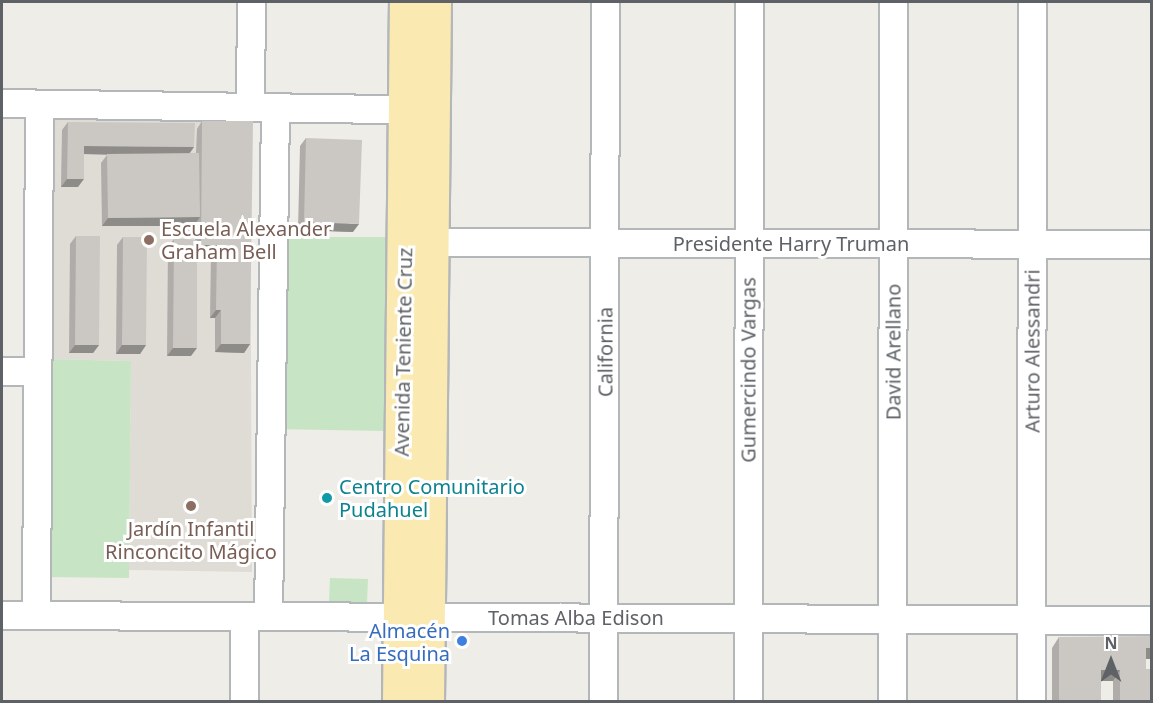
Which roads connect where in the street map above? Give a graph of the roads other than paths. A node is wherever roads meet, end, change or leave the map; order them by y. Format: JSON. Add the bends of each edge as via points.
{"nodes":[{"id":1,"x":251,"y":2,"type":"edge"},
{"id":2,"x":406,"y":2,"type":"edge"},
{"id":3,"x":434,"y":2,"type":"edge"},
{"id":4,"x":605,"y":2,"type":"edge"},
{"id":5,"x":749,"y":2,"type":"edge"},
{"id":6,"x":893,"y":2,"type":"edge"},
{"id":7,"x":1032,"y":2,"type":"edge"},
{"id":8,"x":2,"y":103,"type":"edge"},
{"id":9,"x":39,"y":104,"type":"junction"},
{"id":10,"x":262,"y":107,"type":"junction"},
{"id":11,"x":419,"y":110,"type":"junction"},
{"id":12,"x":431,"y":242,"type":"junction"},
{"id":13,"x":606,"y":242,"type":"junction"},
{"id":14,"x":748,"y":243,"type":"junction"},
{"id":15,"x":893,"y":243,"type":"junction"},
{"id":16,"x":1032,"y":243,"type":"junction"},
{"id":17,"x":1152,"y":243,"type":"edge"},
{"id":18,"x":2,"y":371,"type":"edge"},
{"id":19,"x":37,"y":371,"type":"junction"},
{"id":20,"x":2,"y":615,"type":"edge"},
{"id":21,"x":36,"y":615,"type":"junction"},
{"id":22,"x":256,"y":616,"type":"junction"},
{"id":23,"x":414,"y":616,"type":"junction"},
{"id":24,"x":603,"y":617,"type":"junction"},
{"id":25,"x":748,"y":618,"type":"junction"},
{"id":26,"x":892,"y":619,"type":"junction"},
{"id":27,"x":1031,"y":619,"type":"junction"},
{"id":28,"x":1152,"y":620,"type":"edge"},
{"id":29,"x":244,"y":702,"type":"edge"},
{"id":30,"x":399,"y":702,"type":"edge"},
{"id":31,"x":426,"y":702,"type":"edge"},
{"id":32,"x":603,"y":702,"type":"edge"},
{"id":33,"x":748,"y":702,"type":"edge"},
{"id":34,"x":892,"y":702,"type":"edge"},
{"id":35,"x":1031,"y":702,"type":"edge"}],
"edges":[{"from":1,"to":10,"type":"street"},
{"from":2,"to":11,"type":"main road","name":"Avenida Teniente Cruz"},
{"from":3,"to":11,"type":"main road","name":"Avenida Teniente Cruz"},
{"from":4,"to":13,"type":"street","name":"California"},
{"from":5,"to":14,"type":"street","name":"Gumercindo Vargas"},
{"from":6,"to":15,"type":"street","name":"David Arellano"},
{"from":7,"to":16,"type":"street","name":"Arturo Alessandri"},
{"from":8,"to":9,"type":"street"},
{"from":9,"to":10,"type":"street"},
{"from":9,"to":19,"type":"street"},
{"from":10,"to":11,"type":"street"},
{"from":10,"to":22,"type":"street"},
{"from":11,"to":12,"type":"main road","name":"Avenida Teniente Cruz"},
{"from":11,"to":23,"type":"main road","name":"Avenida Teniente Cruz"},
{"from":12,"to":13,"type":"street","name":"Presidente Harry Truman"},
{"from":12,"to":23,"type":"main road","name":"Avenida Teniente Cruz"},
{"from":13,"to":14,"type":"street","name":"Presidente Harry Truman"},
{"from":13,"to":24,"type":"street","name":"California"},
{"from":14,"to":15,"type":"street","name":"Presidente Harry Truman"},
{"from":14,"to":25,"type":"street","name":"Gumercindo Vargas"},
{"from":15,"to":16,"type":"street","name":"Presidente Harry Truman"},
{"from":15,"to":26,"type":"street","name":"David Arellano"},
{"from":16,"to":17,"type":"street","name":"Presidente Harry Truman"},
{"from":16,"to":27,"type":"street","name":"Arturo Alessandri"},
{"from":18,"to":19,"type":"street"},
{"from":19,"to":21,"type":"street"},
{"from":20,"to":21,"type":"street","name":"Tomas Alba Edison"},
{"from":21,"to":22,"type":"street","name":"Tomas Alba Edison"},
{"from":22,"to":23,"type":"street","name":"Tomas Alba Edison"},
{"from":22,"to":29,"type":"street"},
{"from":23,"to":24,"type":"street","name":"Tomas Alba Edison"},
{"from":23,"to":30,"type":"main road","name":"Avenida Teniente Cruz"},
{"from":23,"to":31,"type":"main road","name":"Avenida Teniente Cruz"},
{"from":24,"to":25,"type":"street","name":"Tomas Alba Edison"},
{"from":24,"to":32,"type":"street","name":"California"},
{"from":25,"to":26,"type":"street","name":"Tomas Alba Edison"},
{"from":25,"to":33,"type":"street","name":"Gumercindo Vargas"},
{"from":26,"to":27,"type":"street","name":"Tomas Alba Edison"},
{"from":26,"to":34,"type":"street","name":"David Arellano"},
{"from":27,"to":28,"type":"street","name":"Tomas Alba Edison"},
{"from":27,"to":35,"type":"street","name":"Arturo Alessandri"}]}
